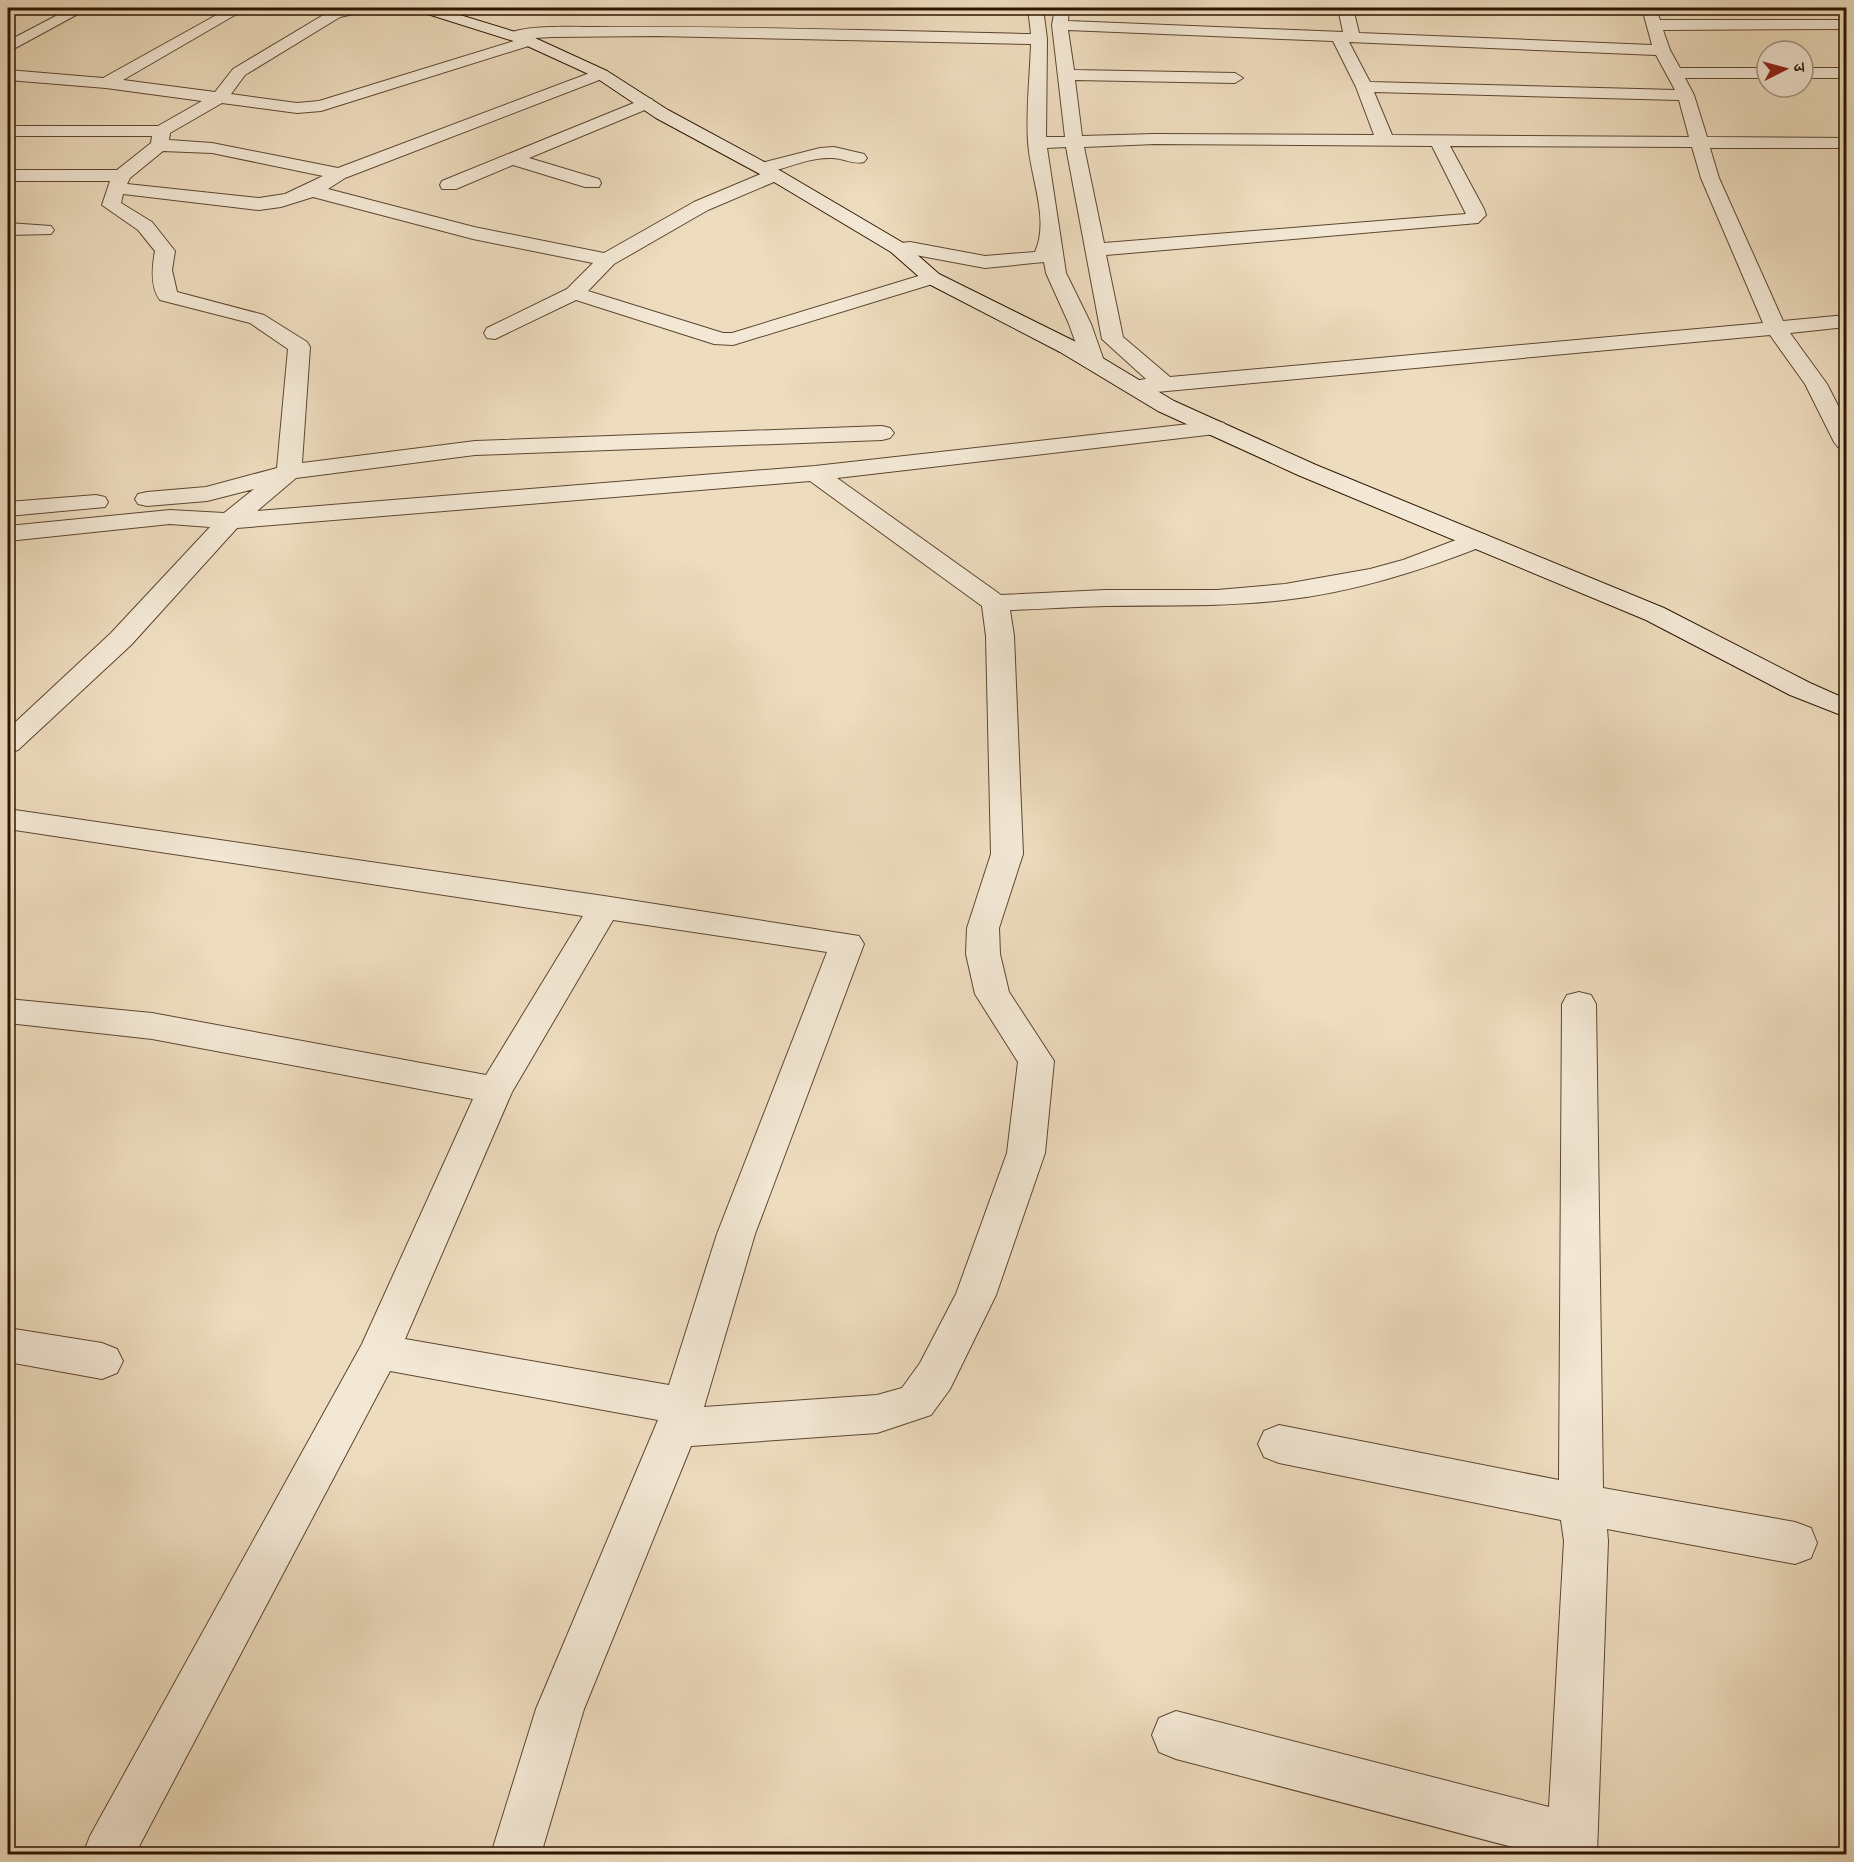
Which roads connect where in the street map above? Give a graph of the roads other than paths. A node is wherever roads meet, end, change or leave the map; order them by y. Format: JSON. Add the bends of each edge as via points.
{"nodes":[{"id":1,"x":81,"y":8,"type":"edge"},
{"id":2,"x":239,"y":8,"type":"edge"},
{"id":3,"x":362,"y":8,"type":"edge"},
{"id":4,"x":423,"y":8,"type":"edge"},
{"id":5,"x":1036,"y":8,"type":"edge"},
{"id":6,"x":1346,"y":8,"type":"edge"},
{"id":7,"x":1061,"y":16,"type":"edge"},
{"id":8,"x":1652,"y":16,"type":"edge"},
{"id":9,"x":1846,"y":24,"type":"edge"},
{"id":10,"x":1346,"y":37,"type":"junction"},
{"id":11,"x":522,"y":39,"type":"junction"},
{"id":12,"x":1039,"y":39,"type":"junction"},
{"id":13,"x":8,"y":47,"type":"edge"},
{"id":14,"x":1662,"y":50,"type":"junction"},
{"id":15,"x":1676,"y":73,"type":"junction"},
{"id":16,"x":1755,"y":73,"type":"edge"},
{"id":17,"x":1815,"y":73,"type":"edge"},
{"id":18,"x":1846,"y":73,"type":"edge"},
{"id":19,"x":602,"y":74,"type":"junction"},
{"id":20,"x":8,"y":75,"type":"edge"},
{"id":21,"x":1065,"y":75,"type":"junction"},
{"id":22,"x":1235,"y":78,"type":"dead end"},
{"id":23,"x":106,"y":83,"type":"junction"},
{"id":24,"x":1364,"y":87,"type":"junction"},
{"id":25,"x":1686,"y":95,"type":"junction"},
{"id":26,"x":220,"y":97,"type":"junction"},
{"id":27,"x":646,"y":103,"type":"junction"},
{"id":28,"x":8,"y":131,"type":"edge"},
{"id":29,"x":160,"y":138,"type":"junction"},
{"id":30,"x":1385,"y":140,"type":"junction"},
{"id":31,"x":1438,"y":141,"type":"junction"},
{"id":32,"x":1037,"y":142,"type":"junction"},
{"id":33,"x":1074,"y":142,"type":"junction"},
{"id":34,"x":1698,"y":142,"type":"junction"},
{"id":35,"x":1846,"y":143,"type":"edge"},
{"id":36,"x":858,"y":158,"type":"dead end"},
{"id":37,"x":512,"y":159,"type":"junction"},
{"id":38,"x":769,"y":172,"type":"junction"},
{"id":39,"x":339,"y":174,"type":"junction"},
{"id":40,"x":8,"y":176,"type":"edge"},
{"id":41,"x":119,"y":181,"type":"junction"},
{"id":42,"x":592,"y":183,"type":"dead end"},
{"id":43,"x":449,"y":185,"type":"dead end"},
{"id":44,"x":313,"y":191,"type":"junction"},
{"id":45,"x":8,"y":229,"type":"edge"},
{"id":46,"x":44,"y":230,"type":"dead end"},
{"id":47,"x":1051,"y":238,"type":"junction"},
{"id":48,"x":898,"y":248,"type":"junction"},
{"id":49,"x":1095,"y":250,"type":"junction"},
{"id":50,"x":607,"y":260,"type":"junction"},
{"id":51,"x":932,"y":278,"type":"junction"},
{"id":52,"x":574,"y":293,"type":"junction"},
{"id":53,"x":1846,"y":321,"type":"edge"},
{"id":54,"x":1775,"y":327,"type":"junction"},
{"id":55,"x":495,"y":333,"type":"dead end"},
{"id":56,"x":1093,"y":362,"type":"junction"},
{"id":57,"x":1164,"y":384,"type":"junction"},
{"id":58,"x":1135,"y":387,"type":"junction"},
{"id":59,"x":1216,"y":429,"type":"junction"},
{"id":60,"x":882,"y":433,"type":"dead end"},
{"id":61,"x":1846,"y":442,"type":"edge"},
{"id":62,"x":289,"y":472,"type":"junction"},
{"id":63,"x":815,"y":473,"type":"junction"},
{"id":64,"x":8,"y":509,"type":"edge"},
{"id":65,"x":230,"y":521,"type":"junction"},
{"id":66,"x":8,"y":533,"type":"edge"},
{"id":67,"x":1477,"y":540,"type":"junction"},
{"id":68,"x":995,"y":603,"type":"junction"},
{"id":69,"x":1846,"y":709,"type":"edge"},
{"id":70,"x":8,"y":744,"type":"edge"},
{"id":71,"x":8,"y":819,"type":"edge"},
{"id":72,"x":604,"y":907,"type":"junction"},
{"id":73,"x":1579,"y":1004,"type":"dead end"},
{"id":74,"x":8,"y":1011,"type":"edge"},
{"id":75,"x":495,"y":1090,"type":"junction"},
{"id":76,"x":8,"y":1345,"type":"edge"},
{"id":77,"x":379,"y":1352,"type":"junction"},
{"id":78,"x":102,"y":1361,"type":"dead end"},
{"id":79,"x":679,"y":1417,"type":"junction"},
{"id":80,"x":1279,"y":1444,"type":"dead end"},
{"id":81,"x":1581,"y":1504,"type":"junction"},
{"id":82,"x":1796,"y":1543,"type":"dead end"},
{"id":83,"x":1176,"y":1735,"type":"dead end"},
{"id":84,"x":1572,"y":1846,"type":"edge"},
{"id":85,"x":108,"y":1854,"type":"edge"},
{"id":86,"x":516,"y":1854,"type":"edge"}],
"edges":[{"from":1,"to":13,"type":"street"},
{"from":2,"to":23,"type":"street"},
{"from":3,"to":26,"type":"street","via":[[336,14],[239,72]]},
{"from":4,"to":11,"type":"street"},
{"from":5,"to":12,"type":"street"},
{"from":6,"to":10,"type":"street"},
{"from":7,"to":10,"type":"street"},
{"from":7,"to":21,"type":"street"},
{"from":8,"to":9,"type":"street"},
{"from":8,"to":14,"type":"street"},
{"from":10,"to":14,"type":"street"},
{"from":10,"to":24,"type":"street"},
{"from":11,"to":12,"type":"street","via":[[552,32],[656,31]]},
{"from":11,"to":19,"type":"street"},
{"from":11,"to":26,"type":"street","via":[[321,106],[297,108]]},
{"from":12,"to":32,"type":"street"},
{"from":14,"to":15,"type":"street"},
{"from":15,"to":16,"type":"street"},
{"from":15,"to":25,"type":"street"},
{"from":17,"to":18,"type":"street"},
{"from":19,"to":27,"type":"street"},
{"from":19,"to":39,"type":"street"},
{"from":20,"to":23,"type":"street"},
{"from":21,"to":22,"type":"street"},
{"from":21,"to":33,"type":"street"},
{"from":23,"to":26,"type":"street"},
{"from":24,"to":25,"type":"street"},
{"from":24,"to":30,"type":"street"},
{"from":25,"to":34,"type":"street"},
{"from":26,"to":29,"type":"street"},
{"from":27,"to":37,"type":"street"},
{"from":27,"to":38,"type":"street"},
{"from":28,"to":29,"type":"street"},
{"from":29,"to":39,"type":"street"},
{"from":29,"to":41,"type":"street"},
{"from":30,"to":31,"type":"street"},
{"from":30,"to":33,"type":"street"},
{"from":31,"to":34,"type":"street"},
{"from":31,"to":49,"type":"street","via":[[1474,209],[1476,215],[1471,219]]},
{"from":32,"to":33,"type":"street"},
{"from":32,"to":47,"type":"street"},
{"from":33,"to":49,"type":"street"},
{"from":34,"to":35,"type":"street"},
{"from":34,"to":54,"type":"street"},
{"from":36,"to":38,"type":"street","via":[[820,153]]},
{"from":37,"to":42,"type":"street"},
{"from":37,"to":43,"type":"street"},
{"from":38,"to":48,"type":"street"},
{"from":38,"to":50,"type":"street"},
{"from":39,"to":44,"type":"street"},
{"from":40,"to":41,"type":"street"},
{"from":41,"to":44,"type":"street","via":[[259,204]]},
{"from":41,"to":62,"type":"street","via":[[111,205],[145,226],[165,251],[162,270],[167,296],[257,318],[299,347]]},
{"from":44,"to":50,"type":"street","via":[[472,233]]},
{"from":45,"to":46,"type":"street"},
{"from":47,"to":48,"type":"street","via":[[1042,257],[985,262]]},
{"from":47,"to":56,"type":"street","via":[[1056,273]]},
{"from":48,"to":51,"type":"street"},
{"from":49,"to":57,"type":"street","via":[[1113,339]]},
{"from":50,"to":52,"type":"street"},
{"from":51,"to":52,"type":"street","via":[[733,339],[722,339]]},
{"from":51,"to":56,"type":"street"},
{"from":52,"to":55,"type":"street"},
{"from":53,"to":54,"type":"street"},
{"from":54,"to":57,"type":"street"},
{"from":54,"to":61,"type":"street","via":[[1816,384]]},
{"from":56,"to":58,"type":"street"},
{"from":57,"to":58,"type":"street"},
{"from":58,"to":59,"type":"street"},
{"from":59,"to":63,"type":"street"},
{"from":59,"to":67,"type":"street"},
{"from":60,"to":62,"type":"street","via":[[475,448]]},
{"from":62,"to":64,"type":"street","via":[[207,494]]},
{"from":62,"to":65,"type":"street"},
{"from":63,"to":65,"type":"street"},
{"from":63,"to":68,"type":"street"},
{"from":65,"to":66,"type":"street","via":[[170,517]]},
{"from":65,"to":70,"type":"street","via":[[121,639]]},
{"from":67,"to":68,"type":"street","via":[[1373,576],[1285,592],[1217,598]]},
{"from":67,"to":69,"type":"street","via":[[1655,614]]},
{"from":68,"to":79,"type":"street","via":[[1000,636],[1008,854],[983,928],[983,954],[992,994],[1036,1061],[1026,1153],[976,1295],[935,1376],[916,1402],[877,1414]]},
{"from":71,"to":72,"type":"street"},
{"from":72,"to":75,"type":"street"},
{"from":72,"to":79,"type":"street","via":[[847,944],[736,1234]]},
{"from":73,"to":81,"type":"street"},
{"from":74,"to":75,"type":"street","via":[[152,1026]]},
{"from":75,"to":77,"type":"street"},
{"from":76,"to":78,"type":"street"},
{"from":77,"to":79,"type":"street"},
{"from":77,"to":85,"type":"street"},
{"from":79,"to":86,"type":"street","via":[[560,1709]]},
{"from":80,"to":81,"type":"street"},
{"from":81,"to":82,"type":"street"},
{"from":81,"to":84,"type":"street","via":[[1586,1540]]},
{"from":83,"to":84,"type":"street"}]}
